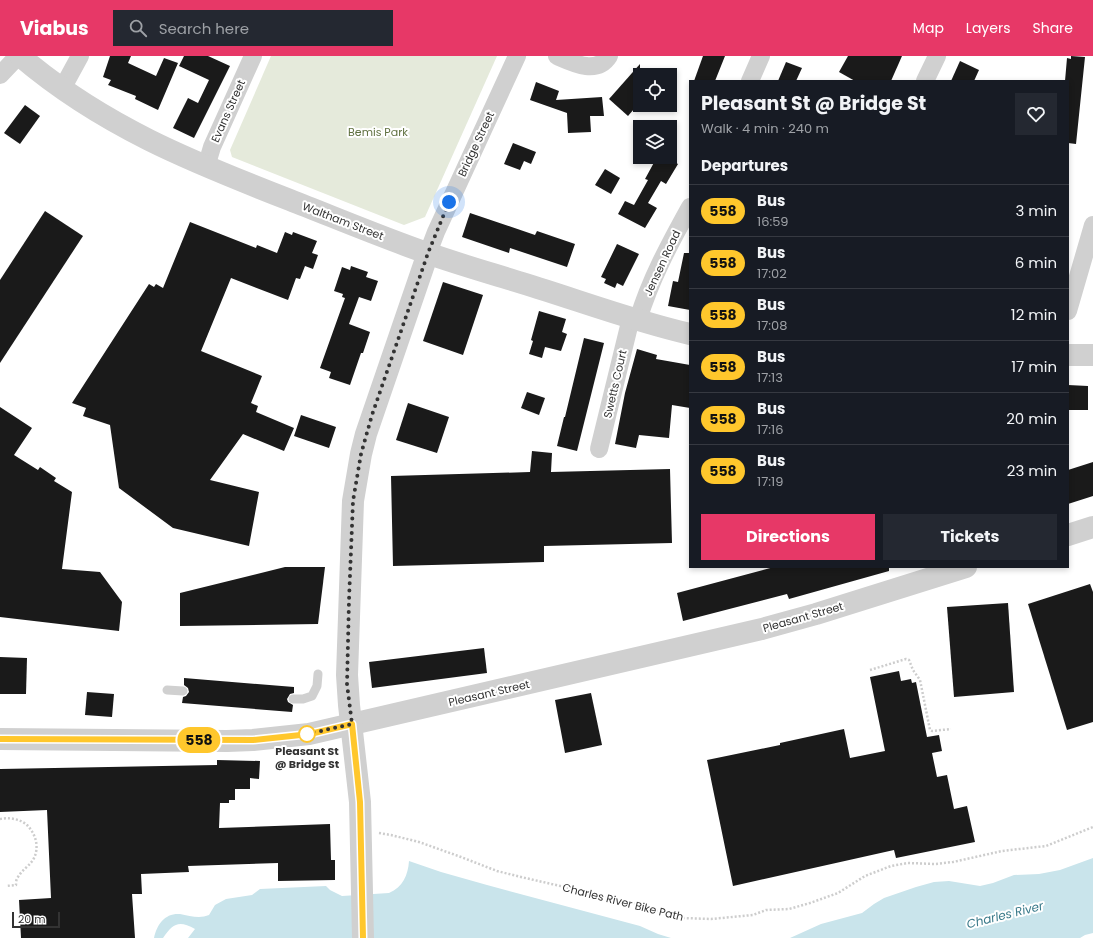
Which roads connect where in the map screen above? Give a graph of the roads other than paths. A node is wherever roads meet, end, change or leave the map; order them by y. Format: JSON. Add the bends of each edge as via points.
{"nodes":[{"id":1,"x":19,"y":56,"type":"edge"},
{"id":2,"x":80,"y":56,"type":"edge"},
{"id":3,"x":253,"y":56,"type":"edge"},
{"id":4,"x":517,"y":56,"type":"edge"},
{"id":5,"x":557,"y":56,"type":"edge"},
{"id":6,"x":609,"y":56,"type":"edge"},
{"id":7,"x":761,"y":56,"type":"edge"},
{"id":8,"x":936,"y":56,"type":"edge"},
{"id":9,"x":0,"y":75,"type":"edge"},
{"id":10,"x":750,"y":80,"type":"edge"},
{"id":11,"x":925,"y":80,"type":"edge"},
{"id":12,"x":62,"y":89,"type":"junction"},
{"id":13,"x":206,"y":167,"type":"junction"},
{"id":14,"x":689,"y":208,"type":"edge"},
{"id":15,"x":1093,"y":225,"type":"edge"},
{"id":16,"x":428,"y":253,"type":"junction"},
{"id":17,"x":1069,"y":308,"type":"edge"},
{"id":18,"x":635,"y":319,"type":"junction"},
{"id":19,"x":689,"y":334,"type":"edge"},
{"id":20,"x":1069,"y":354,"type":"edge"},
{"id":21,"x":1093,"y":354,"type":"edge"},
{"id":22,"x":599,"y":449,"type":"dead end"},
{"id":23,"x":1093,"y":527,"type":"edge"},
{"id":24,"x":1069,"y":535,"type":"edge"},
{"id":25,"x":963,"y":568,"type":"edge"},
{"id":26,"x":318,"y":674,"type":"dead end"},
{"id":27,"x":167,"y":690,"type":"dead end"},
{"id":28,"x":183,"y":691,"type":"dead end"},
{"id":29,"x":293,"y":699,"type":"dead end"},
{"id":30,"x":352,"y":724,"type":"junction"},
{"id":31,"x":0,"y":739,"type":"edge"},
{"id":32,"x":364,"y":938,"type":"edge"}],
"edges":[{"from":1,"to":9,"type":"street"},
{"from":1,"to":12,"type":"street","name":"Waltham Street"},
{"from":2,"to":12,"type":"street"},
{"from":3,"to":13,"type":"street","name":"Evans Street","via":[[212,147]]},
{"from":4,"to":16,"type":"street","name":"Bridge Street"},
{"from":5,"to":6,"type":"street","via":[[586,67],[599,66]]},
{"from":7,"to":10,"type":"street"},
{"from":8,"to":11,"type":"street"},
{"from":12,"to":13,"type":"street","name":"Waltham Street","via":[[113,121]]},
{"from":13,"to":16,"type":"street","name":"Waltham Street"},
{"from":14,"to":18,"type":"street","name":"Jensen Road"},
{"from":15,"to":17,"type":"street"},
{"from":16,"to":18,"type":"street","name":"Waltham Street"},
{"from":16,"to":30,"type":"street","name":"Bridge Street","via":[[372,415],[356,478],[347,675]]},
{"from":18,"to":19,"type":"street","name":"Waltham Street"},
{"from":18,"to":22,"type":"street","name":"Swetts Court"},
{"from":20,"to":21,"type":"street"},
{"from":23,"to":24,"type":"street"},
{"from":25,"to":30,"type":"street","name":"Pleasant Street","via":[[747,632]]},
{"from":26,"to":29,"type":"lane","via":[[317,686],[312,696]]},
{"from":27,"to":28,"type":"lane"},
{"from":30,"to":31,"type":"street","name":"Pleasant Street","via":[[310,734],[253,740]]},
{"from":30,"to":32,"type":"street","name":"Bridge Street","via":[[360,802]]}]}
